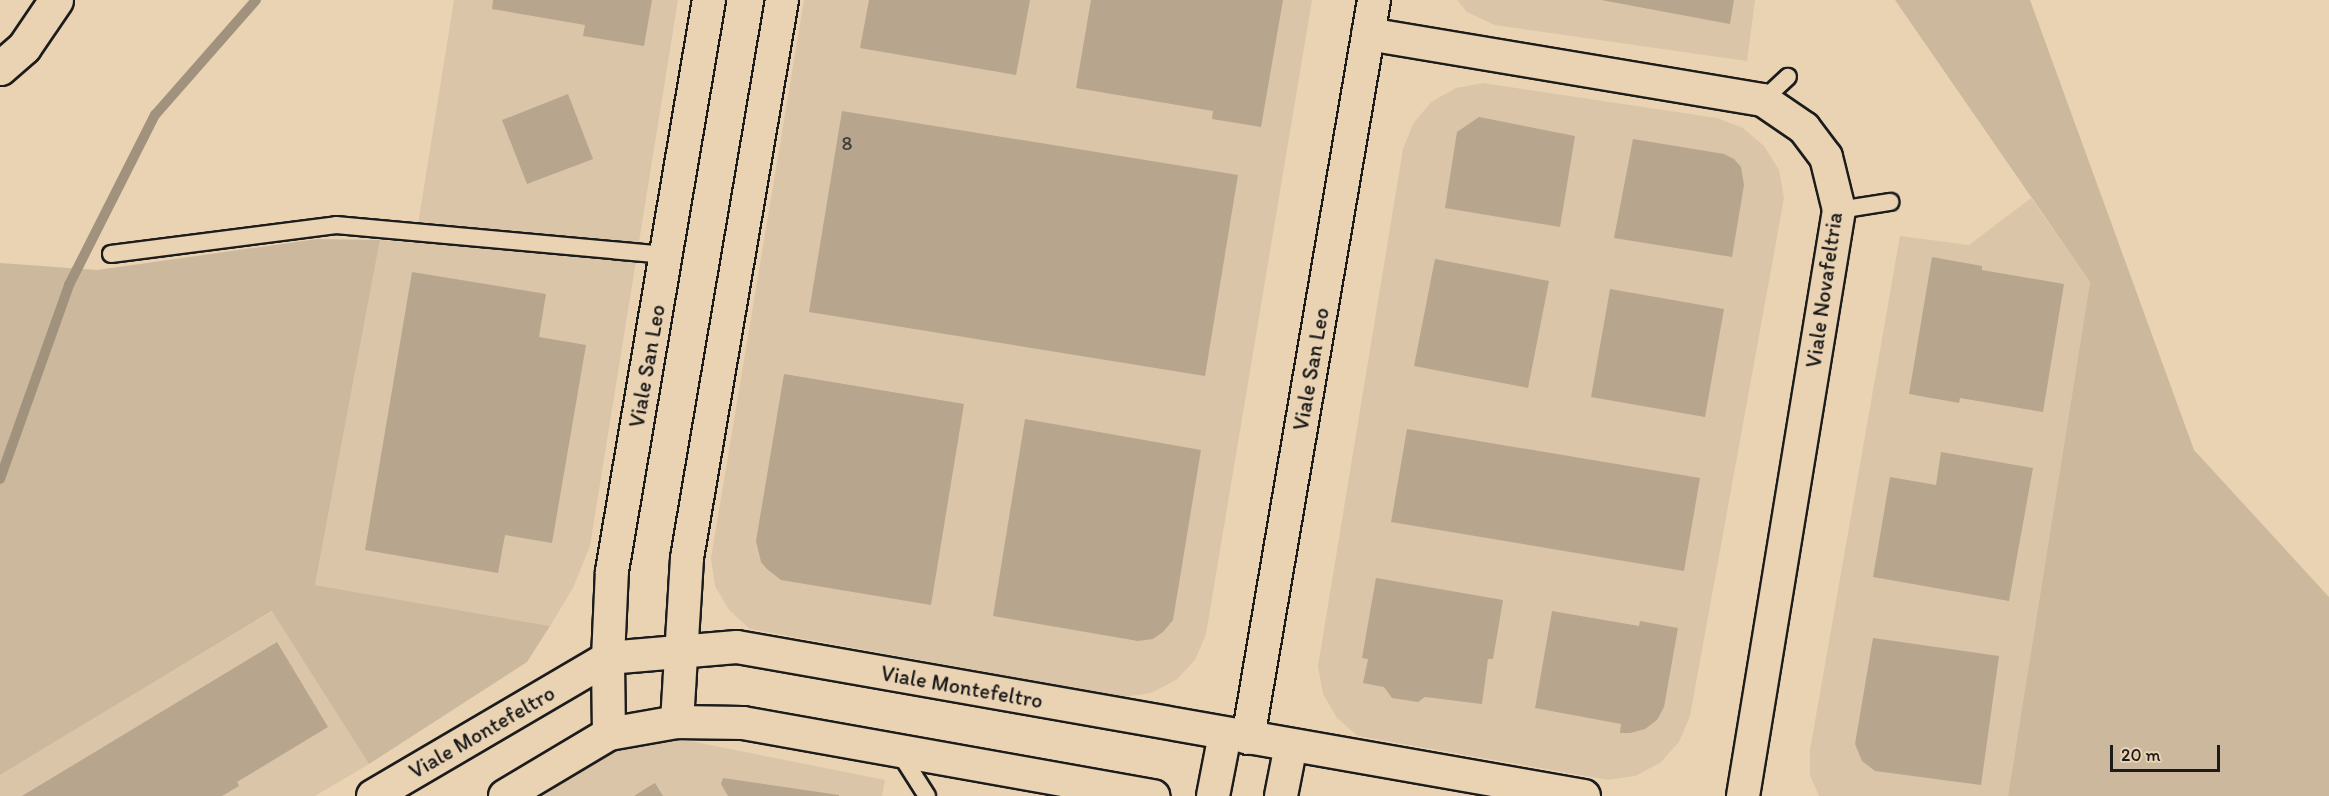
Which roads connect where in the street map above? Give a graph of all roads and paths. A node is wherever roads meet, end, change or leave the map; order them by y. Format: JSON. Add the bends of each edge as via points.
{"nodes":[{"id":1,"x":56,"y":0,"type":"edge"},
{"id":2,"x":709,"y":0,"type":"edge"},
{"id":3,"x":782,"y":0,"type":"edge"},
{"id":4,"x":1374,"y":0,"type":"edge"},
{"id":5,"x":1368,"y":34,"type":"junction"},
{"id":6,"x":0,"y":68,"type":"edge"},
{"id":7,"x":1788,"y":77,"type":"dead end"},
{"id":8,"x":1763,"y":100,"type":"junction"},
{"id":9,"x":1890,"y":202,"type":"dead end"},
{"id":10,"x":1839,"y":210,"type":"junction"},
{"id":11,"x":111,"y":254,"type":"dead end"},
{"id":12,"x":666,"y":255,"type":"junction"},
{"id":13,"x":681,"y":651,"type":"junction"},
{"id":14,"x":608,"y":658,"type":"junction"},
{"id":15,"x":676,"y":722,"type":"junction"},
{"id":16,"x":609,"y":734,"type":"junction"},
{"id":17,"x":1237,"y":736,"type":"junction"},
{"id":18,"x":1291,"y":745,"type":"junction"},
{"id":19,"x":897,"y":748,"type":"junction"},
{"id":20,"x":1034,"y":784,"type":"edge"},
{"id":21,"x":373,"y":796,"type":"edge"},
{"id":22,"x":505,"y":796,"type":"edge"},
{"id":23,"x":927,"y":796,"type":"edge"},
{"id":24,"x":1154,"y":796,"type":"edge"},
{"id":25,"x":1213,"y":796,"type":"edge"},
{"id":26,"x":1281,"y":796,"type":"edge"},
{"id":27,"x":1584,"y":796,"type":"edge"},
{"id":28,"x":1743,"y":796,"type":"edge"}],
"edges":[{"from":1,"to":6,"type":"highway","via":[[24,47]]},
{"from":2,"to":12,"type":"street","name":"Viale San Leo"},
{"from":3,"to":13,"type":"street","via":[[687,558]]},
{"from":4,"to":5,"type":"street","name":"Viale San Leo"},
{"from":5,"to":8,"type":"street","name":"Viale Novafeltria"},
{"from":5,"to":17,"type":"street","name":"Viale San Leo"},
{"from":7,"to":8,"type":"lane"},
{"from":8,"to":10,"type":"street","name":"Viale Novafeltria","via":[[1804,128],[1826,157]]},
{"from":9,"to":10,"type":"lane"},
{"from":10,"to":28,"type":"street","name":"Viale Novafeltria"},
{"from":11,"to":12,"type":"lane","via":[[336,225]]},
{"from":12,"to":14,"type":"street","name":"Viale San Leo","via":[[612,571]]},
{"from":13,"to":14,"type":"street","name":"Viale Montefeltro"},
{"from":13,"to":15,"type":"street"},
{"from":13,"to":17,"type":"street","name":"Viale Montefeltro","via":[[737,647]]},
{"from":14,"to":16,"type":"street","name":"Viale San Leo"},
{"from":14,"to":21,"type":"street","name":"Viale Montefeltro"},
{"from":15,"to":16,"type":"street"},
{"from":15,"to":19,"type":"street","via":[[743,723]]},
{"from":16,"to":22,"type":"street"},
{"from":17,"to":18,"type":"street","name":"Viale Montefeltro"},
{"from":17,"to":25,"type":"street","name":"Viale San Leo"},
{"from":18,"to":26,"type":"street"},
{"from":18,"to":27,"type":"street","name":"Viale Montefeltro"},
{"from":19,"to":20,"type":"street"},
{"from":19,"to":23,"type":"lane"},
{"from":20,"to":24,"type":"street"}]}
